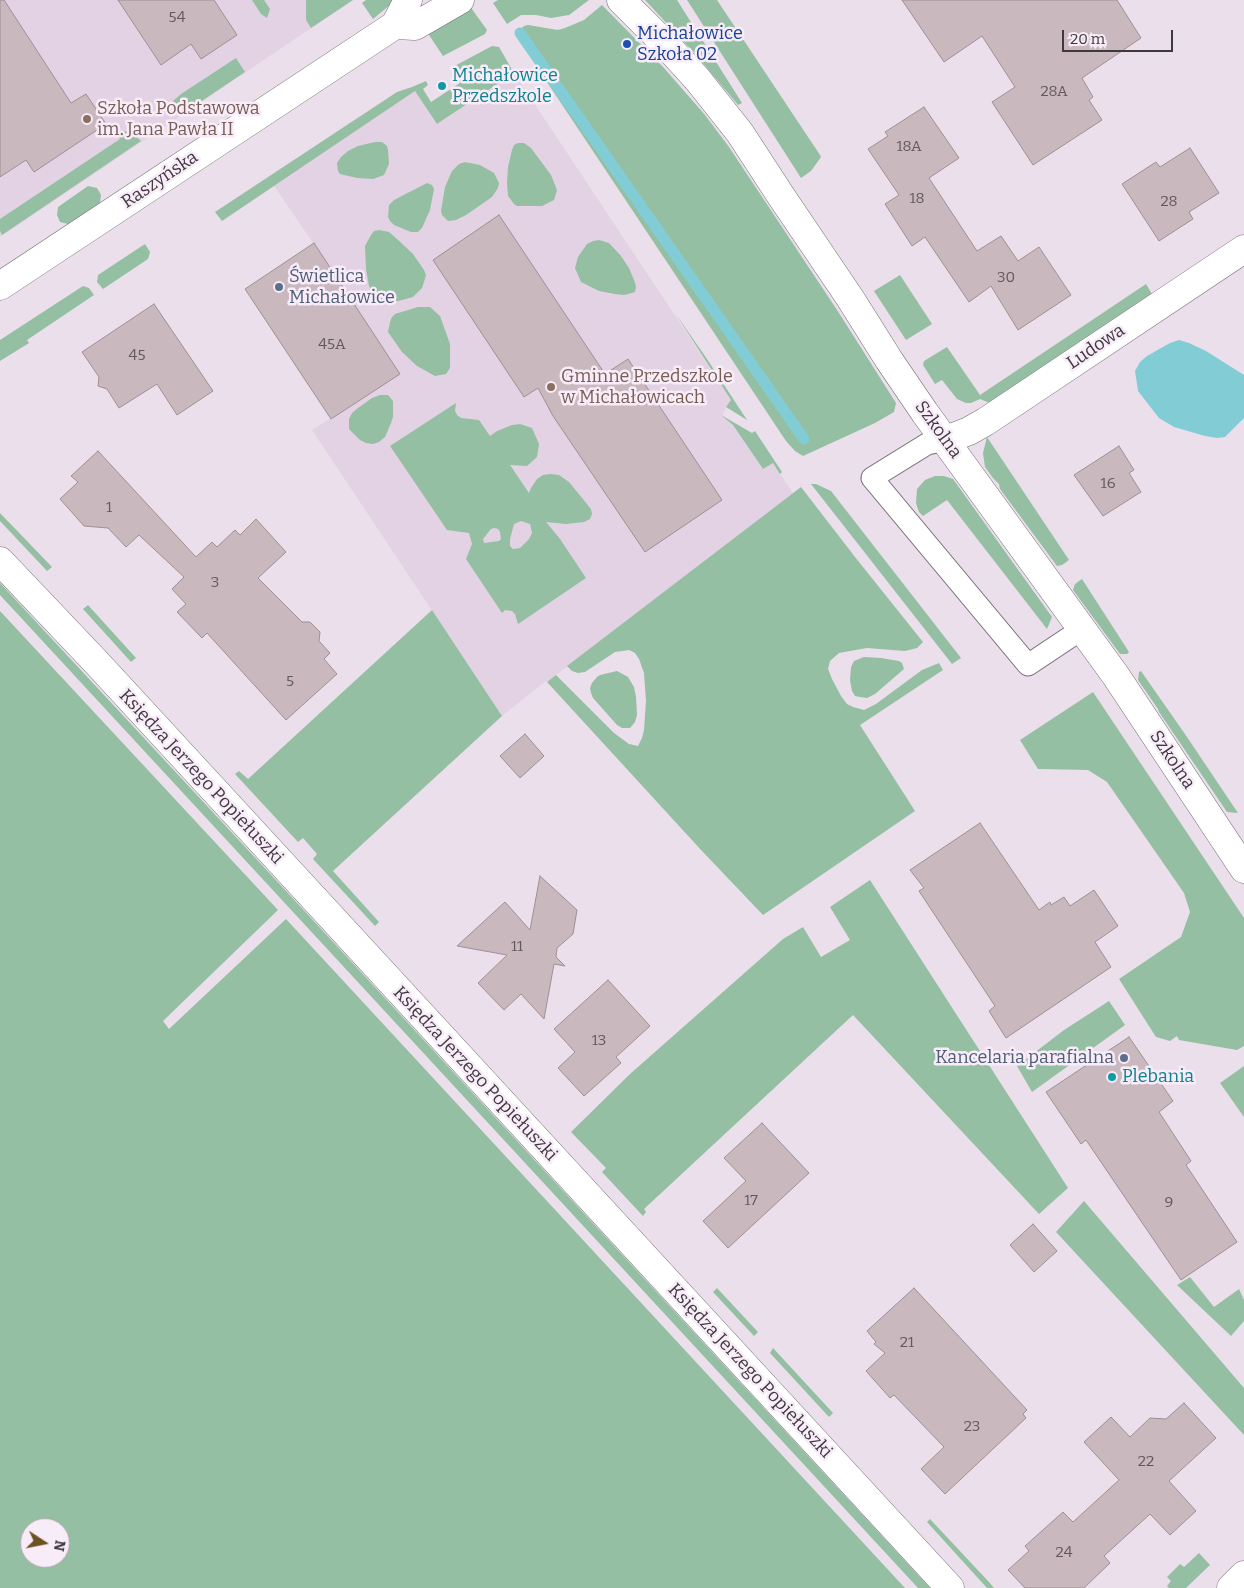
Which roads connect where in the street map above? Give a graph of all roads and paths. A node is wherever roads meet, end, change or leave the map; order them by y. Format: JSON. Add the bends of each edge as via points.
{"nodes":[{"id":1,"x":408,"y":0,"type":"edge"},
{"id":2,"x":460,"y":0,"type":"edge"},
{"id":3,"x":621,"y":0,"type":"edge"},
{"id":4,"x":395,"y":26,"type":"junction"},
{"id":5,"x":1244,"y":249,"type":"edge"},
{"id":6,"x":0,"y":286,"type":"edge"},
{"id":7,"x":946,"y":440,"type":"junction"},
{"id":8,"x":0,"y":561,"type":"edge"},
{"id":9,"x":1082,"y":629,"type":"junction"},
{"id":10,"x":1244,"y":868,"type":"edge"},
{"id":11,"x":1244,"y":1575,"type":"edge"},
{"id":12,"x":950,"y":1588,"type":"edge"},
{"id":13,"x":1231,"y":1588,"type":"edge"}],
"edges":[{"from":1,"to":4,"type":"street"},
{"from":2,"to":4,"type":"street","name":"Raszyńska","via":[[415,26]]},
{"from":3,"to":7,"type":"street","name":"Szkolna","via":[[698,80],[740,133],[889,360]]},
{"from":4,"to":6,"type":"street","name":"Raszyńska"},
{"from":5,"to":7,"type":"street","name":"Ludowa","via":[[985,422]]},
{"from":7,"to":9,"type":"street","name":"Szkolna"},
{"from":7,"to":9,"type":"lane","via":[[927,444],[872,478],[1028,665]]},
{"from":8,"to":12,"type":"street","name":"Księdza Jerzego Popiełuszki"},
{"from":9,"to":10,"type":"street","name":"Szkolna"},
{"from":11,"to":13,"type":"street"}]}
